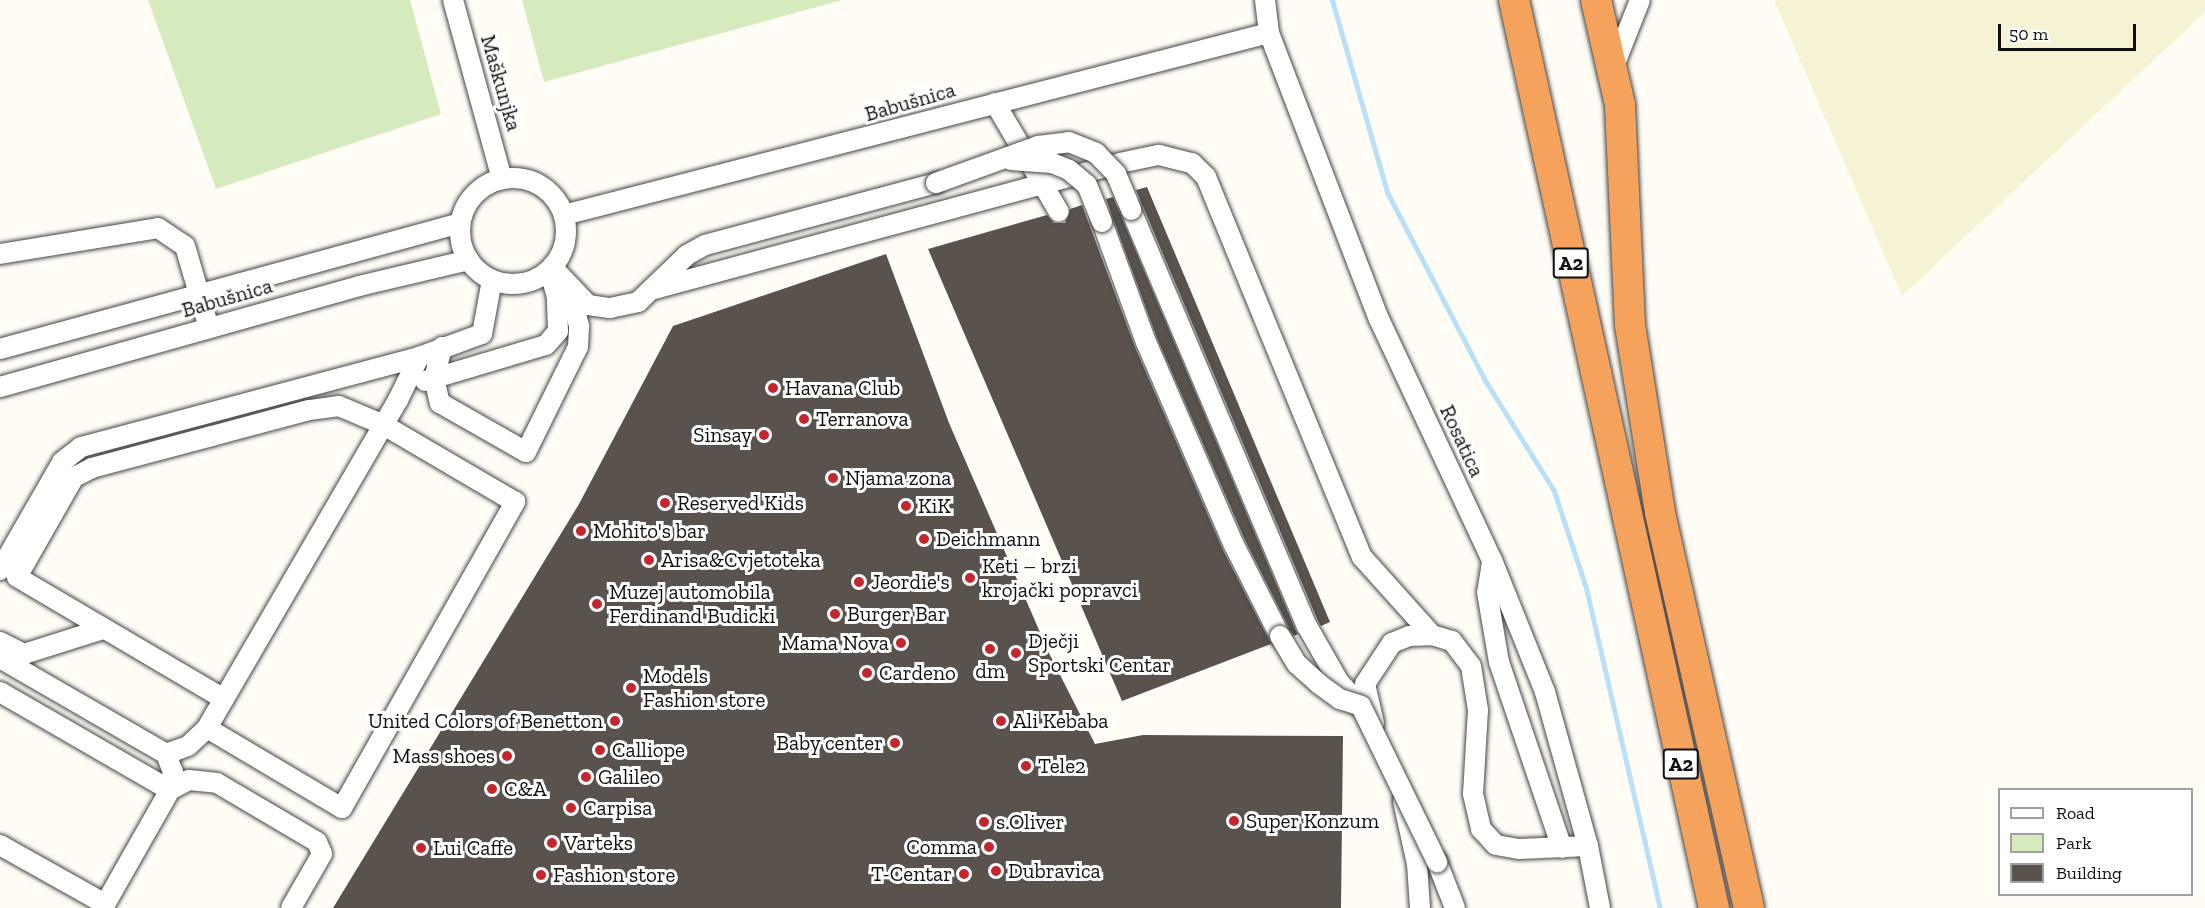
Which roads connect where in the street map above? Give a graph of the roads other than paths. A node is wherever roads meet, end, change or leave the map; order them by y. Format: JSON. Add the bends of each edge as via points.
{"nodes":[{"id":1,"x":453,"y":0,"type":"edge"},
{"id":2,"x":1264,"y":0,"type":"edge"},
{"id":3,"x":1514,"y":0,"type":"edge"},
{"id":4,"x":1596,"y":0,"type":"edge"},
{"id":5,"x":1641,"y":0,"type":"edge"},
{"id":6,"x":1269,"y":33,"type":"junction"},
{"id":7,"x":1612,"y":71,"type":"junction"},
{"id":8,"x":995,"y":103,"type":"junction"},
{"id":9,"x":1000,"y":159,"type":"junction"},
{"id":10,"x":502,"y":179,"type":"junction"},
{"id":11,"x":1041,"y":185,"type":"junction"},
{"id":12,"x":1059,"y":212,"type":"dead end"},
{"id":13,"x":564,"y":215,"type":"junction"},
{"id":14,"x":460,"y":223,"type":"junction"},
{"id":15,"x":0,"y":254,"type":"edge"},
{"id":16,"x":469,"y":260,"type":"junction"},
{"id":17,"x":550,"y":269,"type":"junction"},
{"id":18,"x":492,"y":280,"type":"junction"},
{"id":19,"x":569,"y":286,"type":"junction"},
{"id":20,"x":654,"y":289,"type":"junction"},
{"id":21,"x":200,"y":295,"type":"junction"},
{"id":22,"x":209,"y":328,"type":"junction"},
{"id":23,"x":442,"y":347,"type":"junction"},
{"id":24,"x":0,"y":349,"type":"edge"},
{"id":25,"x":419,"y":357,"type":"junction"},
{"id":26,"x":434,"y":378,"type":"junction"},
{"id":27,"x":0,"y":387,"type":"edge"},
{"id":28,"x":398,"y":400,"type":"junction"},
{"id":29,"x":384,"y":425,"type":"junction"},
{"id":30,"x":1492,"y":560,"type":"junction"},
{"id":31,"x":9,"y":574,"type":"edge"},
{"id":32,"x":103,"y":629,"type":"junction"},
{"id":33,"x":1432,"y":635,"type":"junction"},
{"id":34,"x":0,"y":642,"type":"edge"},
{"id":35,"x":0,"y":658,"type":"edge"},
{"id":36,"x":0,"y":692,"type":"edge"},
{"id":37,"x":224,"y":699,"type":"junction"},
{"id":38,"x":1361,"y":706,"type":"junction"},
{"id":39,"x":207,"y":728,"type":"junction"},
{"id":40,"x":166,"y":754,"type":"junction"},
{"id":41,"x":170,"y":790,"type":"junction"},
{"id":42,"x":0,"y":845,"type":"edge"},
{"id":43,"x":1588,"y":846,"type":"junction"},
{"id":44,"x":1562,"y":848,"type":"junction"},
{"id":45,"x":104,"y":906,"type":"edge"},
{"id":46,"x":291,"y":908,"type":"edge"},
{"id":47,"x":1420,"y":908,"type":"edge"},
{"id":48,"x":1455,"y":908,"type":"edge"},
{"id":49,"x":1600,"y":908,"type":"edge"},
{"id":50,"x":1714,"y":908,"type":"edge"},
{"id":51,"x":1749,"y":908,"type":"edge"}],
"edges":[{"from":1,"to":10,"type":"street","name":"Maškunjka"},
{"from":2,"to":6,"type":"street","name":"Rosatica"},
{"from":3,"to":50,"type":"highway","number":"A2"},
{"from":4,"to":7,"type":"highway","number":"A2"},
{"from":5,"to":7,"type":"street"},
{"from":6,"to":8,"type":"street","name":"Babušnica"},
{"from":6,"to":30,"type":"street","name":"Rosatica","via":[[1378,319]]},
{"from":7,"to":51,"type":"highway","number":"A2","via":[[1620,105],[1630,325],[1660,513]]},
{"from":8,"to":11,"type":"street"},
{"from":8,"to":13,"type":"street","name":"Babušnica"},
{"from":9,"to":20,"type":"street","bridge":true,"via":[[936,183],[705,245],[687,255]]},
{"from":9,"to":38,"type":"street","bridge":true,"via":[[1052,163],[1086,184],[1160,374],[1234,545],[1280,636],[1297,664],[1319,684],[1340,699]]},
{"from":9,"to":38,"type":"street","bridge":true,"via":[[1038,146],[1069,142],[1096,153],[1116,174],[1307,626],[1339,682]]},
{"from":10,"to":13,"type":"street","via":[[518,178],[540,185],[557,201]]},
{"from":10,"to":14,"type":"street","via":[[474,194]]},
{"from":11,"to":12,"type":"street"},
{"from":11,"to":20,"type":"street"},
{"from":11,"to":33,"type":"street","via":[[1159,155],[1192,163],[1206,177],[1362,557]]},
{"from":13,"to":17,"type":"street","via":[[565,243]]},
{"from":14,"to":16,"type":"street","via":[[460,236]]},
{"from":14,"to":21,"type":"street","name":"Babušnica"},
{"from":15,"to":21,"type":"street","via":[[158,228],[185,246]]},
{"from":16,"to":18,"type":"street"},
{"from":16,"to":22,"type":"street","name":"Babušnica"},
{"from":17,"to":18,"type":"street","via":[[522,283]]},
{"from":17,"to":19,"type":"street"},
{"from":17,"to":26,"type":"street","via":[[557,297],[558,331],[546,345]]},
{"from":18,"to":23,"type":"street","via":[[482,334]]},
{"from":19,"to":20,"type":"street","via":[[588,305],[610,308],[638,302]]},
{"from":19,"to":26,"type":"street","via":[[579,326],[578,347],[526,452],[440,403]]},
{"from":21,"to":22,"type":"street"},
{"from":21,"to":24,"type":"street","name":"Babušnica"},
{"from":22,"to":27,"type":"street","name":"Babušnica"},
{"from":23,"to":25,"type":"street"},
{"from":23,"to":26,"type":"street"},
{"from":25,"to":28,"type":"street"},
{"from":25,"to":31,"type":"street","via":[[81,447],[62,462]]},
{"from":26,"to":28,"type":"street"},
{"from":28,"to":29,"type":"street"},
{"from":29,"to":31,"type":"street","via":[[339,406],[309,410],[92,468],[74,477]]},
{"from":29,"to":37,"type":"street"},
{"from":29,"to":39,"type":"street","via":[[515,502],[342,808]]},
{"from":30,"to":43,"type":"street","name":"Rosatica","via":[[1545,692]]},
{"from":30,"to":44,"type":"street","via":[[1487,592],[1499,662]]},
{"from":31,"to":32,"type":"street"},
{"from":32,"to":34,"type":"street","via":[[24,654]]},
{"from":32,"to":37,"type":"street"},
{"from":33,"to":44,"type":"street","via":[[1452,641],[1471,666],[1478,710],[1473,794],[1481,829],[1496,845]]},
{"from":33,"to":47,"type":"street","via":[[1409,636],[1392,643],[1365,684],[1369,712],[1395,767],[1417,864]]},
{"from":35,"to":40,"type":"street"},
{"from":36,"to":41,"type":"street"},
{"from":37,"to":39,"type":"street"},
{"from":38,"to":48,"type":"street","bridge":true,"via":[[1437,862]]},
{"from":39,"to":40,"type":"street","via":[[188,746]]},
{"from":40,"to":41,"type":"street","via":[[173,772]]},
{"from":41,"to":45,"type":"street"},
{"from":41,"to":46,"type":"street","via":[[189,780],[217,783],[317,842],[322,854]]},
{"from":42,"to":45,"type":"street"},
{"from":43,"to":44,"type":"street"},
{"from":43,"to":49,"type":"street","name":"Rosatica"}]}
